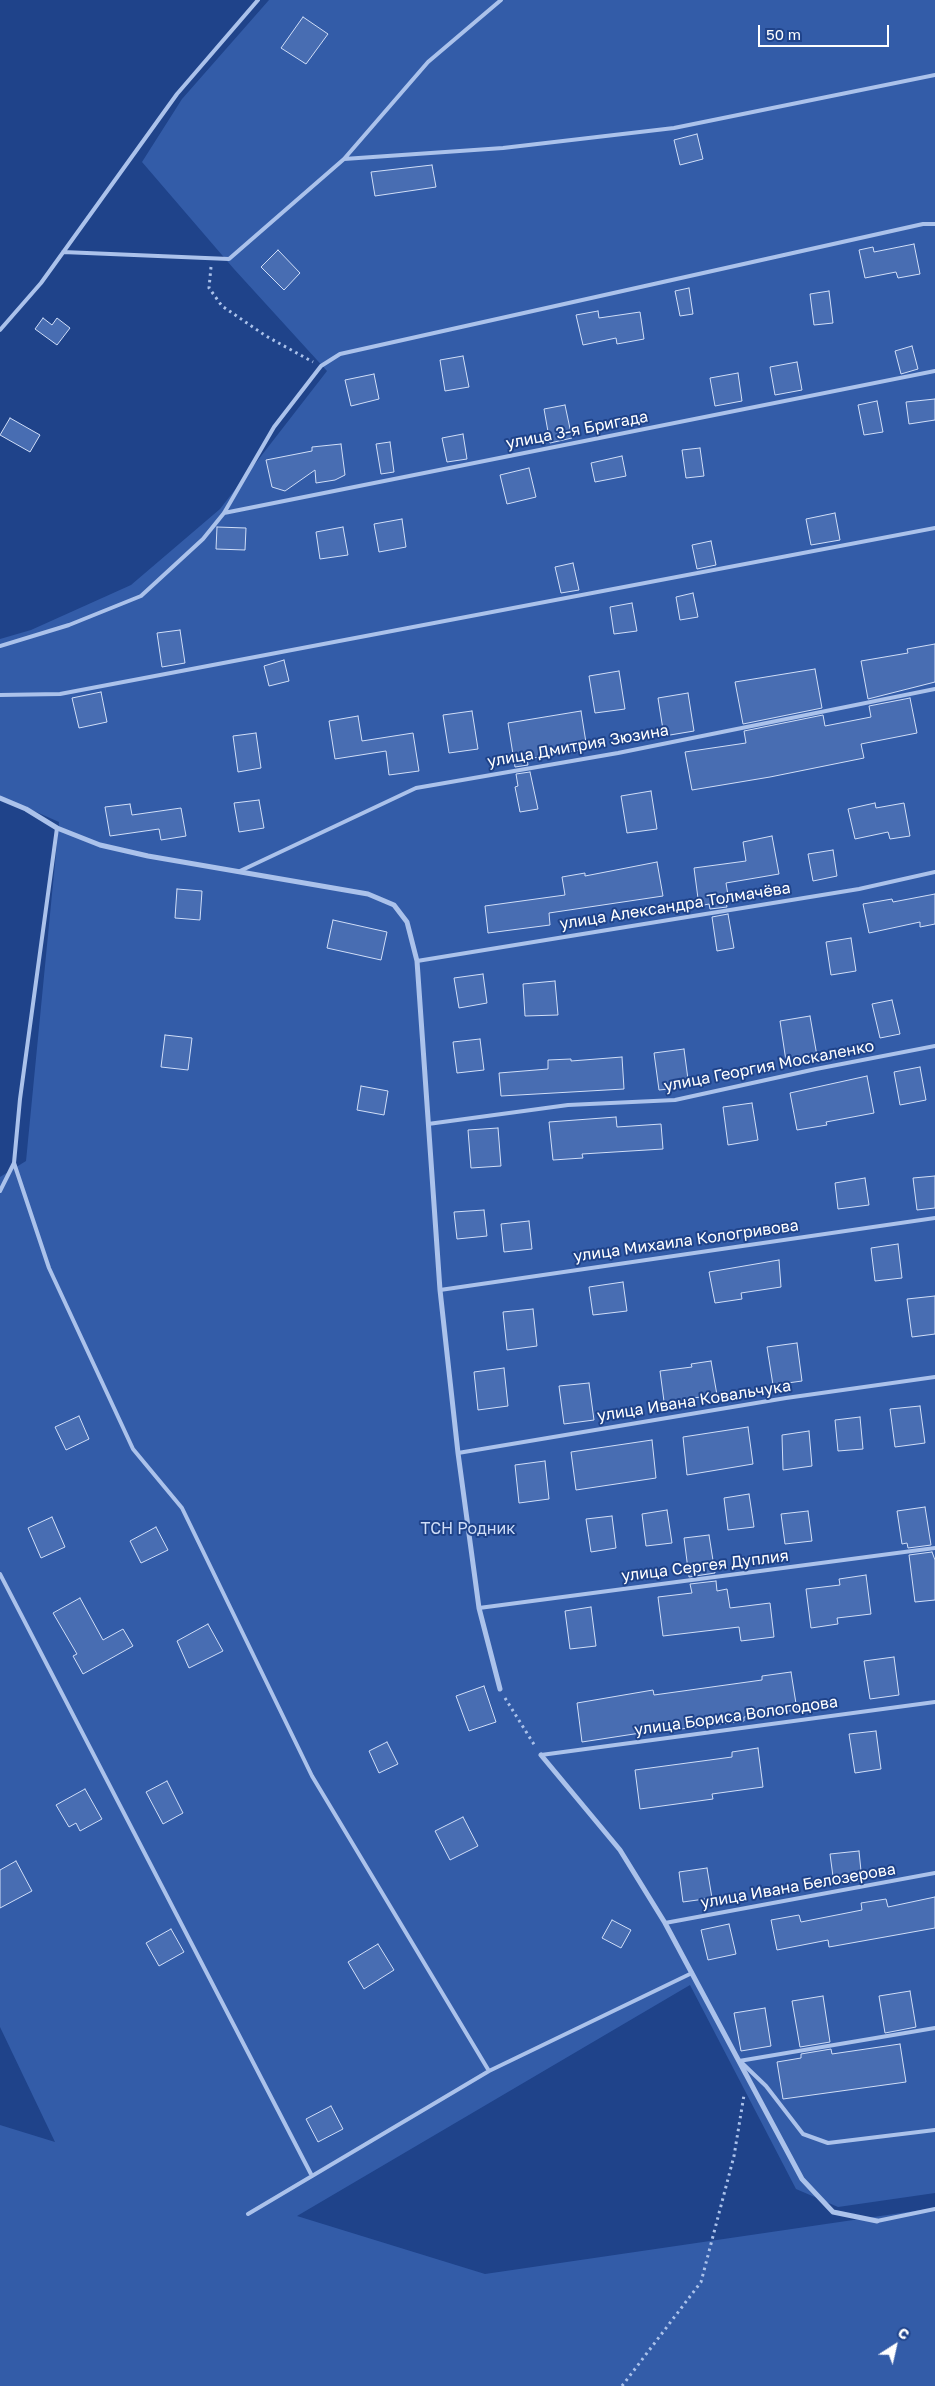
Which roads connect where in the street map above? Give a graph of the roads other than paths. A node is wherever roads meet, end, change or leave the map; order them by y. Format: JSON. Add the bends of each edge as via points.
{"nodes":[{"id":1,"x":258,"y":0,"type":"edge"},
{"id":2,"x":501,"y":0,"type":"edge"},
{"id":3,"x":935,"y":75,"type":"edge"},
{"id":4,"x":344,"y":159,"type":"junction"},
{"id":5,"x":935,"y":224,"type":"edge"},
{"id":6,"x":63,"y":252,"type":"junction"},
{"id":7,"x":0,"y":330,"type":"edge"},
{"id":8,"x":935,"y":371,"type":"edge"},
{"id":9,"x":224,"y":514,"type":"junction"},
{"id":10,"x":935,"y":528,"type":"edge"},
{"id":11,"x":0,"y":646,"type":"edge"},
{"id":12,"x":935,"y":689,"type":"edge"},
{"id":13,"x":0,"y":695,"type":"edge"},
{"id":14,"x":0,"y":798,"type":"edge"},
{"id":15,"x":57,"y":828,"type":"junction"},
{"id":16,"x":240,"y":871,"type":"junction"},
{"id":17,"x":935,"y":872,"type":"edge"},
{"id":18,"x":418,"y":961,"type":"junction"},
{"id":19,"x":935,"y":1046,"type":"edge"},
{"id":20,"x":428,"y":1124,"type":"junction"},
{"id":21,"x":14,"y":1163,"type":"junction"},
{"id":22,"x":0,"y":1191,"type":"edge"},
{"id":23,"x":935,"y":1218,"type":"edge"},
{"id":24,"x":440,"y":1290,"type":"junction"},
{"id":25,"x":935,"y":1377,"type":"edge"},
{"id":26,"x":458,"y":1453,"type":"junction"},
{"id":27,"x":935,"y":1548,"type":"edge"},
{"id":28,"x":0,"y":1574,"type":"edge"},
{"id":29,"x":478,"y":1608,"type":"junction"},
{"id":30,"x":500,"y":1689,"type":"road end"},
{"id":31,"x":935,"y":1702,"type":"edge"},
{"id":32,"x":541,"y":1755,"type":"joint"},
{"id":33,"x":935,"y":1873,"type":"edge"},
{"id":34,"x":665,"y":1923,"type":"junction"},
{"id":35,"x":692,"y":1973,"type":"junction"},
{"id":36,"x":935,"y":2028,"type":"edge"},
{"id":37,"x":739,"y":2060,"type":"junction"},
{"id":38,"x":489,"y":2071,"type":"junction"},
{"id":39,"x":935,"y":2130,"type":"edge"},
{"id":40,"x":312,"y":2176,"type":"junction"},
{"id":41,"x":935,"y":2209,"type":"edge"},
{"id":42,"x":248,"y":2214,"type":"dead end"},
{"id":43,"x":877,"y":2221,"type":"joint"}],
"edges":[{"from":1,"to":6,"type":"lane","via":[[177,94]]},
{"from":2,"to":4,"type":"lane","via":[[428,62]]},
{"from":3,"to":4,"type":"lane","via":[[674,128],[503,148]]},
{"from":4,"to":6,"type":"lane","via":[[230,259]]},
{"from":5,"to":9,"type":"lane","via":[[914,226],[340,354],[321,366],[274,427]]},
{"from":6,"to":7,"type":"lane"},
{"from":8,"to":9,"type":"lane","name":"улица 3-я Бригада"},
{"from":9,"to":11,"type":"lane","via":[[203,539],[140,596],[69,625]]},
{"from":10,"to":13,"type":"lane","via":[[60,694]]},
{"from":12,"to":16,"type":"lane","name":"улица Дмитрия Зюзина","via":[[618,753],[416,788]]},
{"from":14,"to":15,"type":"street"},
{"from":15,"to":16,"type":"street","via":[[100,845]]},
{"from":15,"to":21,"type":"lane"},
{"from":16,"to":18,"type":"street","via":[[368,894],[394,905],[407,922]]},
{"from":17,"to":18,"type":"lane","name":"улица Александра Толмачёва","via":[[859,889]]},
{"from":18,"to":20,"type":"street"},
{"from":19,"to":20,"type":"lane","name":"улица Георгия Москаленко","via":[[816,1068],[675,1100],[568,1104]]},
{"from":20,"to":24,"type":"street"},
{"from":21,"to":22,"type":"lane"},
{"from":21,"to":38,"type":"lane","via":[[49,1268],[133,1449],[182,1508],[312,1776]]},
{"from":23,"to":24,"type":"lane","name":"улица Михаила Кологривова"},
{"from":24,"to":26,"type":"street"},
{"from":25,"to":26,"type":"lane","name":"улица Ивана Ковальчука","via":[[786,1398]]},
{"from":26,"to":29,"type":"street"},
{"from":27,"to":29,"type":"lane","name":"улица Сергея Дуплия"},
{"from":28,"to":40,"type":"lane"},
{"from":29,"to":30,"type":"street"},
{"from":31,"to":32,"type":"lane","name":"улица Бориса Вологодова"},
{"from":32,"to":34,"type":"street","via":[[620,1850]]},
{"from":33,"to":34,"type":"lane","name":"улица Ивана Белозерова"},
{"from":34,"to":35,"type":"street"},
{"from":35,"to":37,"type":"street"},
{"from":35,"to":38,"type":"lane"},
{"from":36,"to":37,"type":"lane"},
{"from":37,"to":39,"type":"lane","via":[[766,2086],[803,2134],[828,2143]]},
{"from":37,"to":43,"type":"street","via":[[802,2179],[833,2212]]},
{"from":38,"to":40,"type":"lane"},
{"from":40,"to":42,"type":"lane"},
{"from":41,"to":43,"type":"lane"}]}
